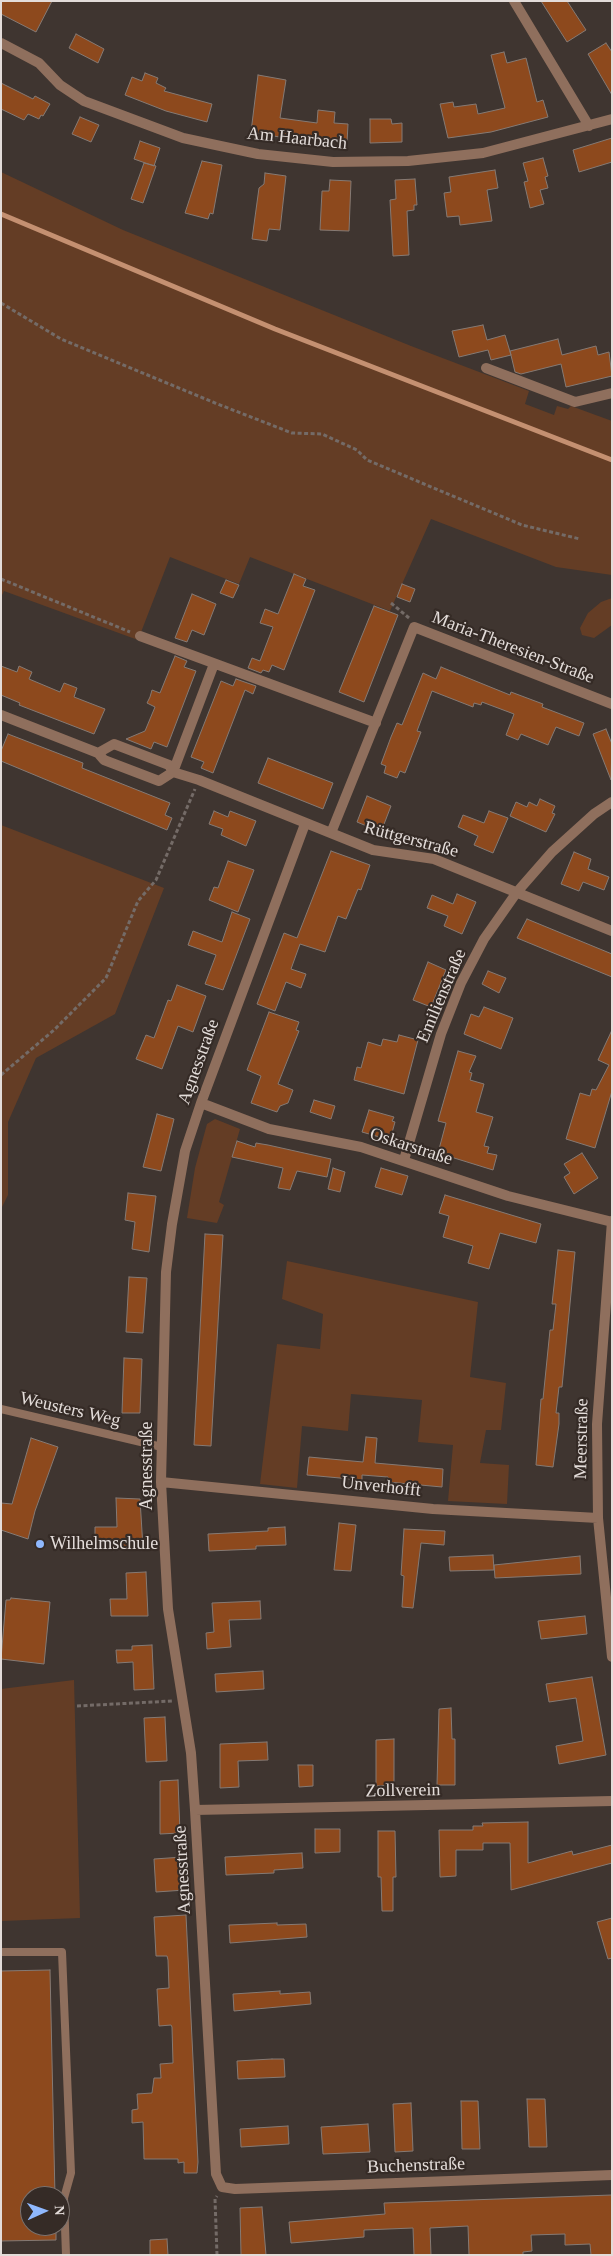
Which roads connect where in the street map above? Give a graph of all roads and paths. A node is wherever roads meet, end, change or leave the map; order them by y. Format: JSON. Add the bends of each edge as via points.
{"nodes":[{"id":1,"x":514,"y":1,"type":"edge"},
{"id":2,"x":1,"y":43,"type":"edge"},
{"id":3,"x":612,"y":119,"type":"edge"},
{"id":4,"x":589,"y":126,"type":"junction"},
{"id":5,"x":1,"y":303,"type":"edge"},
{"id":6,"x":486,"y":368,"type":"dead end"},
{"id":7,"x":612,"y":393,"type":"edge"},
{"id":8,"x":580,"y":539,"type":"dead end"},
{"id":9,"x":1,"y":579,"type":"edge"},
{"id":10,"x":391,"y":603,"type":"dead end"},
{"id":11,"x":414,"y":627,"type":"junction"},
{"id":12,"x":140,"y":636,"type":"joint"},
{"id":13,"x":214,"y":664,"type":"junction"},
{"id":14,"x":612,"y":704,"type":"edge"},
{"id":15,"x":1,"y":715,"type":"edge"},
{"id":16,"x":376,"y":723,"type":"junction"},
{"id":17,"x":98,"y":753,"type":"junction"},
{"id":18,"x":173,"y":772,"type":"junction"},
{"id":19,"x":199,"y":780,"type":"junction"},
{"id":20,"x":612,"y":802,"type":"edge"},
{"id":21,"x":305,"y":824,"type":"junction"},
{"id":22,"x":330,"y":834,"type":"junction"},
{"id":23,"x":517,"y":892,"type":"junction"},
{"id":24,"x":612,"y":931,"type":"edge"},
{"id":25,"x":1,"y":1075,"type":"edge"},
{"id":26,"x":201,"y":1103,"type":"junction"},
{"id":27,"x":404,"y":1160,"type":"junction"},
{"id":28,"x":612,"y":1222,"type":"edge"},
{"id":29,"x":1,"y":1409,"type":"edge"},
{"id":30,"x":162,"y":1447,"type":"junction"},
{"id":31,"x":161,"y":1482,"type":"junction"},
{"id":32,"x":598,"y":1518,"type":"junction"},
{"id":33,"x":612,"y":1657,"type":"edge"},
{"id":34,"x":182,"y":1700,"type":"junction"},
{"id":35,"x":77,"y":1706,"type":"dead end"},
{"id":36,"x":612,"y":1801,"type":"edge"},
{"id":37,"x":196,"y":1810,"type":"junction"},
{"id":38,"x":1,"y":1952,"type":"edge"},
{"id":39,"x":612,"y":2175,"type":"edge"},
{"id":40,"x":222,"y":2187,"type":"junction"},
{"id":41,"x":66,"y":2255,"type":"edge"},
{"id":42,"x":217,"y":2255,"type":"edge"}],
"edges":[{"from":1,"to":4,"type":"street"},
{"from":2,"to":4,"type":"street","name":"Am Haarbach","via":[[39,63],[60,85],[84,101],[183,138],[258,154],[333,162],[408,162],[483,153]]},
{"from":3,"to":4,"type":"street","name":"Am Haarbach"},
{"from":5,"to":8,"type":"path","via":[[61,339],[214,403],[292,433],[322,434],[357,450],[367,460],[522,524]]},
{"from":6,"to":7,"type":"street","via":[[575,402]]},
{"from":9,"to":12,"type":"path"},
{"from":10,"to":11,"type":"path","via":[[405,613]]},
{"from":11,"to":14,"type":"street","name":"Maria-Theresien-Straße"},
{"from":11,"to":16,"type":"street","name":"Maria-Theresien-Straße"},
{"from":12,"to":13,"type":"street"},
{"from":13,"to":16,"type":"street"},
{"from":13,"to":18,"type":"street"},
{"from":15,"to":17,"type":"street"},
{"from":16,"to":22,"type":"street","name":"Maria-Theresien-Straße"},
{"from":17,"to":18,"type":"street","via":[[104,760],[159,781]]},
{"from":17,"to":18,"type":"street","name":"Rüttgerstraße","via":[[114,744],[169,765]]},
{"from":18,"to":19,"type":"street","name":"Rüttgerstraße"},
{"from":19,"to":21,"type":"street","name":"Rüttgerstraße"},
{"from":19,"to":25,"type":"path","via":[[156,880],[138,901],[106,978],[54,1030]]},
{"from":20,"to":23,"type":"street","name":"Emilienstraße","via":[[552,852]]},
{"from":21,"to":22,"type":"street","name":"Rüttgerstraße"},
{"from":21,"to":26,"type":"street","name":"Agnesstraße"},
{"from":22,"to":23,"type":"street","name":"Rüttgerstraße","via":[[373,850],[434,859]]},
{"from":23,"to":24,"type":"street","name":"Rüttgerstraße"},
{"from":23,"to":27,"type":"street","name":"Emilienstraße","via":[[484,939],[461,983],[441,1034]]},
{"from":26,"to":27,"type":"street","name":"Oskarstraße","via":[[269,1129],[361,1147]]},
{"from":26,"to":30,"type":"street","name":"Agnesstraße","via":[[186,1151],[166,1272]]},
{"from":27,"to":28,"type":"street","name":"Oskarstraße","via":[[508,1196]]},
{"from":28,"to":32,"type":"street","name":"Meerstraße","via":[[597,1424]]},
{"from":29,"to":30,"type":"lane","name":"Weusters Weg"},
{"from":30,"to":31,"type":"street","name":"Agnesstraße"},
{"from":31,"to":32,"type":"street","name":"Unverhofft","via":[[433,1509]]},
{"from":31,"to":34,"type":"street","name":"Agnesstraße","via":[[168,1609]]},
{"from":32,"to":33,"type":"street","name":"Meerstraße"},
{"from":34,"to":35,"type":"path"},
{"from":34,"to":37,"type":"street","name":"Agnesstraße"},
{"from":36,"to":37,"type":"street","name":"Zollverein"},
{"from":37,"to":40,"type":"street","name":"Agnesstraße","via":[[216,2174]]},
{"from":38,"to":41,"type":"lane","via":[[62,1952],[70,2173],[64,2198]]},
{"from":39,"to":40,"type":"street","name":"Buchenstraße"},
{"from":40,"to":42,"type":"path","via":[[215,2199]]}]}
